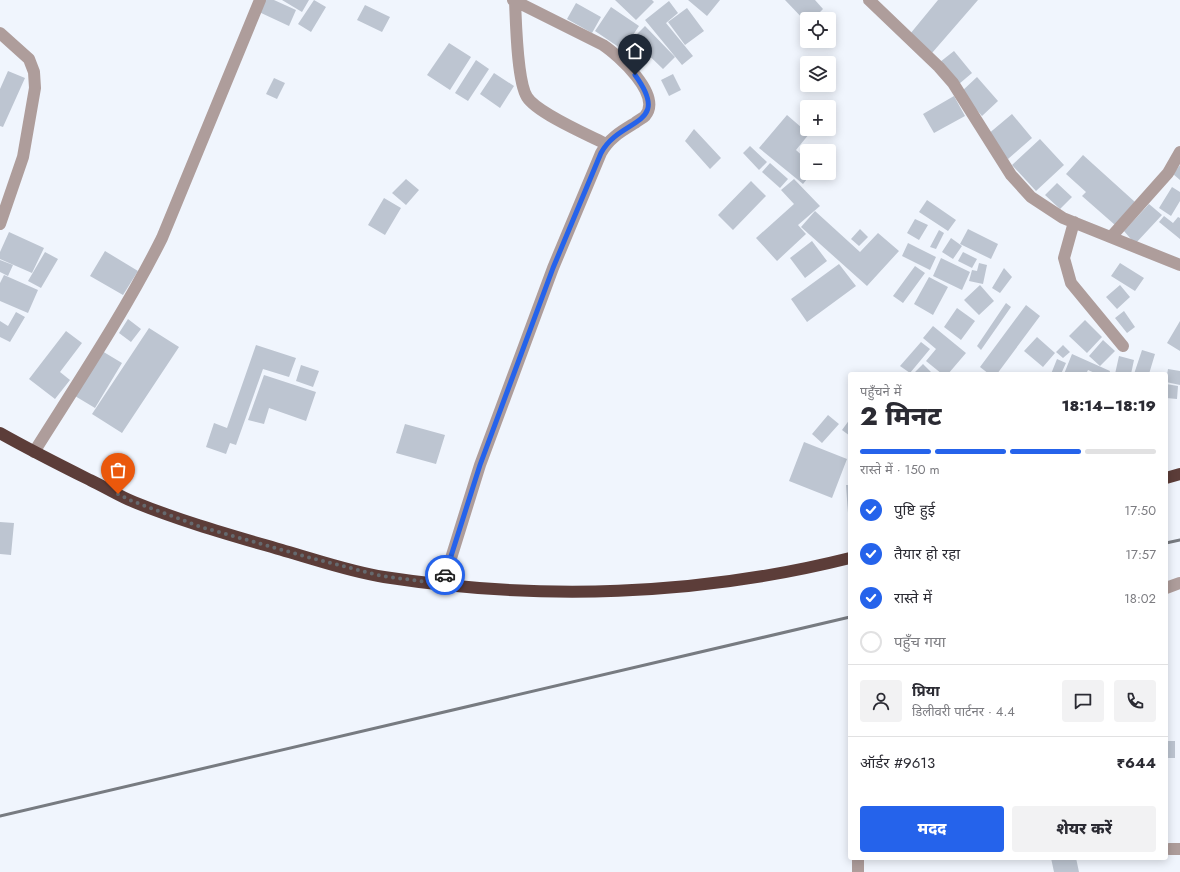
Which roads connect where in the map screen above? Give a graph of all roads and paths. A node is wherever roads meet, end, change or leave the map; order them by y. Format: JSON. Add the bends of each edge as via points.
{"nodes":[{"id":1,"x":260,"y":0,"type":"edge"},
{"id":2,"x":514,"y":0,"type":"edge"},
{"id":3,"x":868,"y":0,"type":"edge"},
{"id":4,"x":0,"y":33,"type":"edge"},
{"id":5,"x":606,"y":144,"type":"junction"},
{"id":6,"x":1180,"y":152,"type":"edge"},
{"id":7,"x":1074,"y":222,"type":"junction"},
{"id":8,"x":0,"y":224,"type":"edge"},
{"id":9,"x":1111,"y":237,"type":"junction"},
{"id":10,"x":1180,"y":265,"type":"edge"},
{"id":11,"x":1123,"y":346,"type":"dead end"},
{"id":12,"x":0,"y":433,"type":"edge"},
{"id":13,"x":34,"y":452,"type":"junction"},
{"id":14,"x":1180,"y":474,"type":"edge"},
{"id":15,"x":1168,"y":477,"type":"edge"},
{"id":16,"x":848,"y":559,"type":"edge"},
{"id":17,"x":1180,"y":583,"type":"edge"},
{"id":18,"x":443,"y":584,"type":"junction"},
{"id":19,"x":1168,"y":587,"type":"edge"},
{"id":20,"x":858,"y":860,"type":"edge"},
{"id":21,"x":858,"y":872,"type":"edge"}],
"edges":[{"from":1,"to":13,"type":"street","via":[[155,252]]},
{"from":2,"to":5,"type":"street","via":[[522,85],[527,98],[541,110]]},
{"from":2,"to":5,"type":"street","via":[[603,45],[631,68],[640,82],[649,101],[649,109],[645,116]]},
{"from":3,"to":7,"type":"street","via":[[939,67],[1011,175],[1031,197]]},
{"from":4,"to":8,"type":"street","via":[[29,59],[34,72],[35,88],[23,157]]},
{"from":5,"to":18,"type":"street","via":[[553,268],[483,458]]},
{"from":6,"to":9,"type":"street","via":[[1168,173]]},
{"from":7,"to":9,"type":"street"},
{"from":7,"to":11,"type":"street","via":[[1064,258],[1071,283]]},
{"from":9,"to":10,"type":"street"},
{"from":12,"to":13,"type":"highway"},
{"from":13,"to":18,"type":"highway","via":[[132,501],[201,527],[382,576]]},
{"from":14,"to":15,"type":"highway"},
{"from":16,"to":18,"type":"highway","via":[[811,568],[726,582],[640,591],[512,590]]},
{"from":17,"to":19,"type":"street"},
{"from":20,"to":21,"type":"street"}]}
